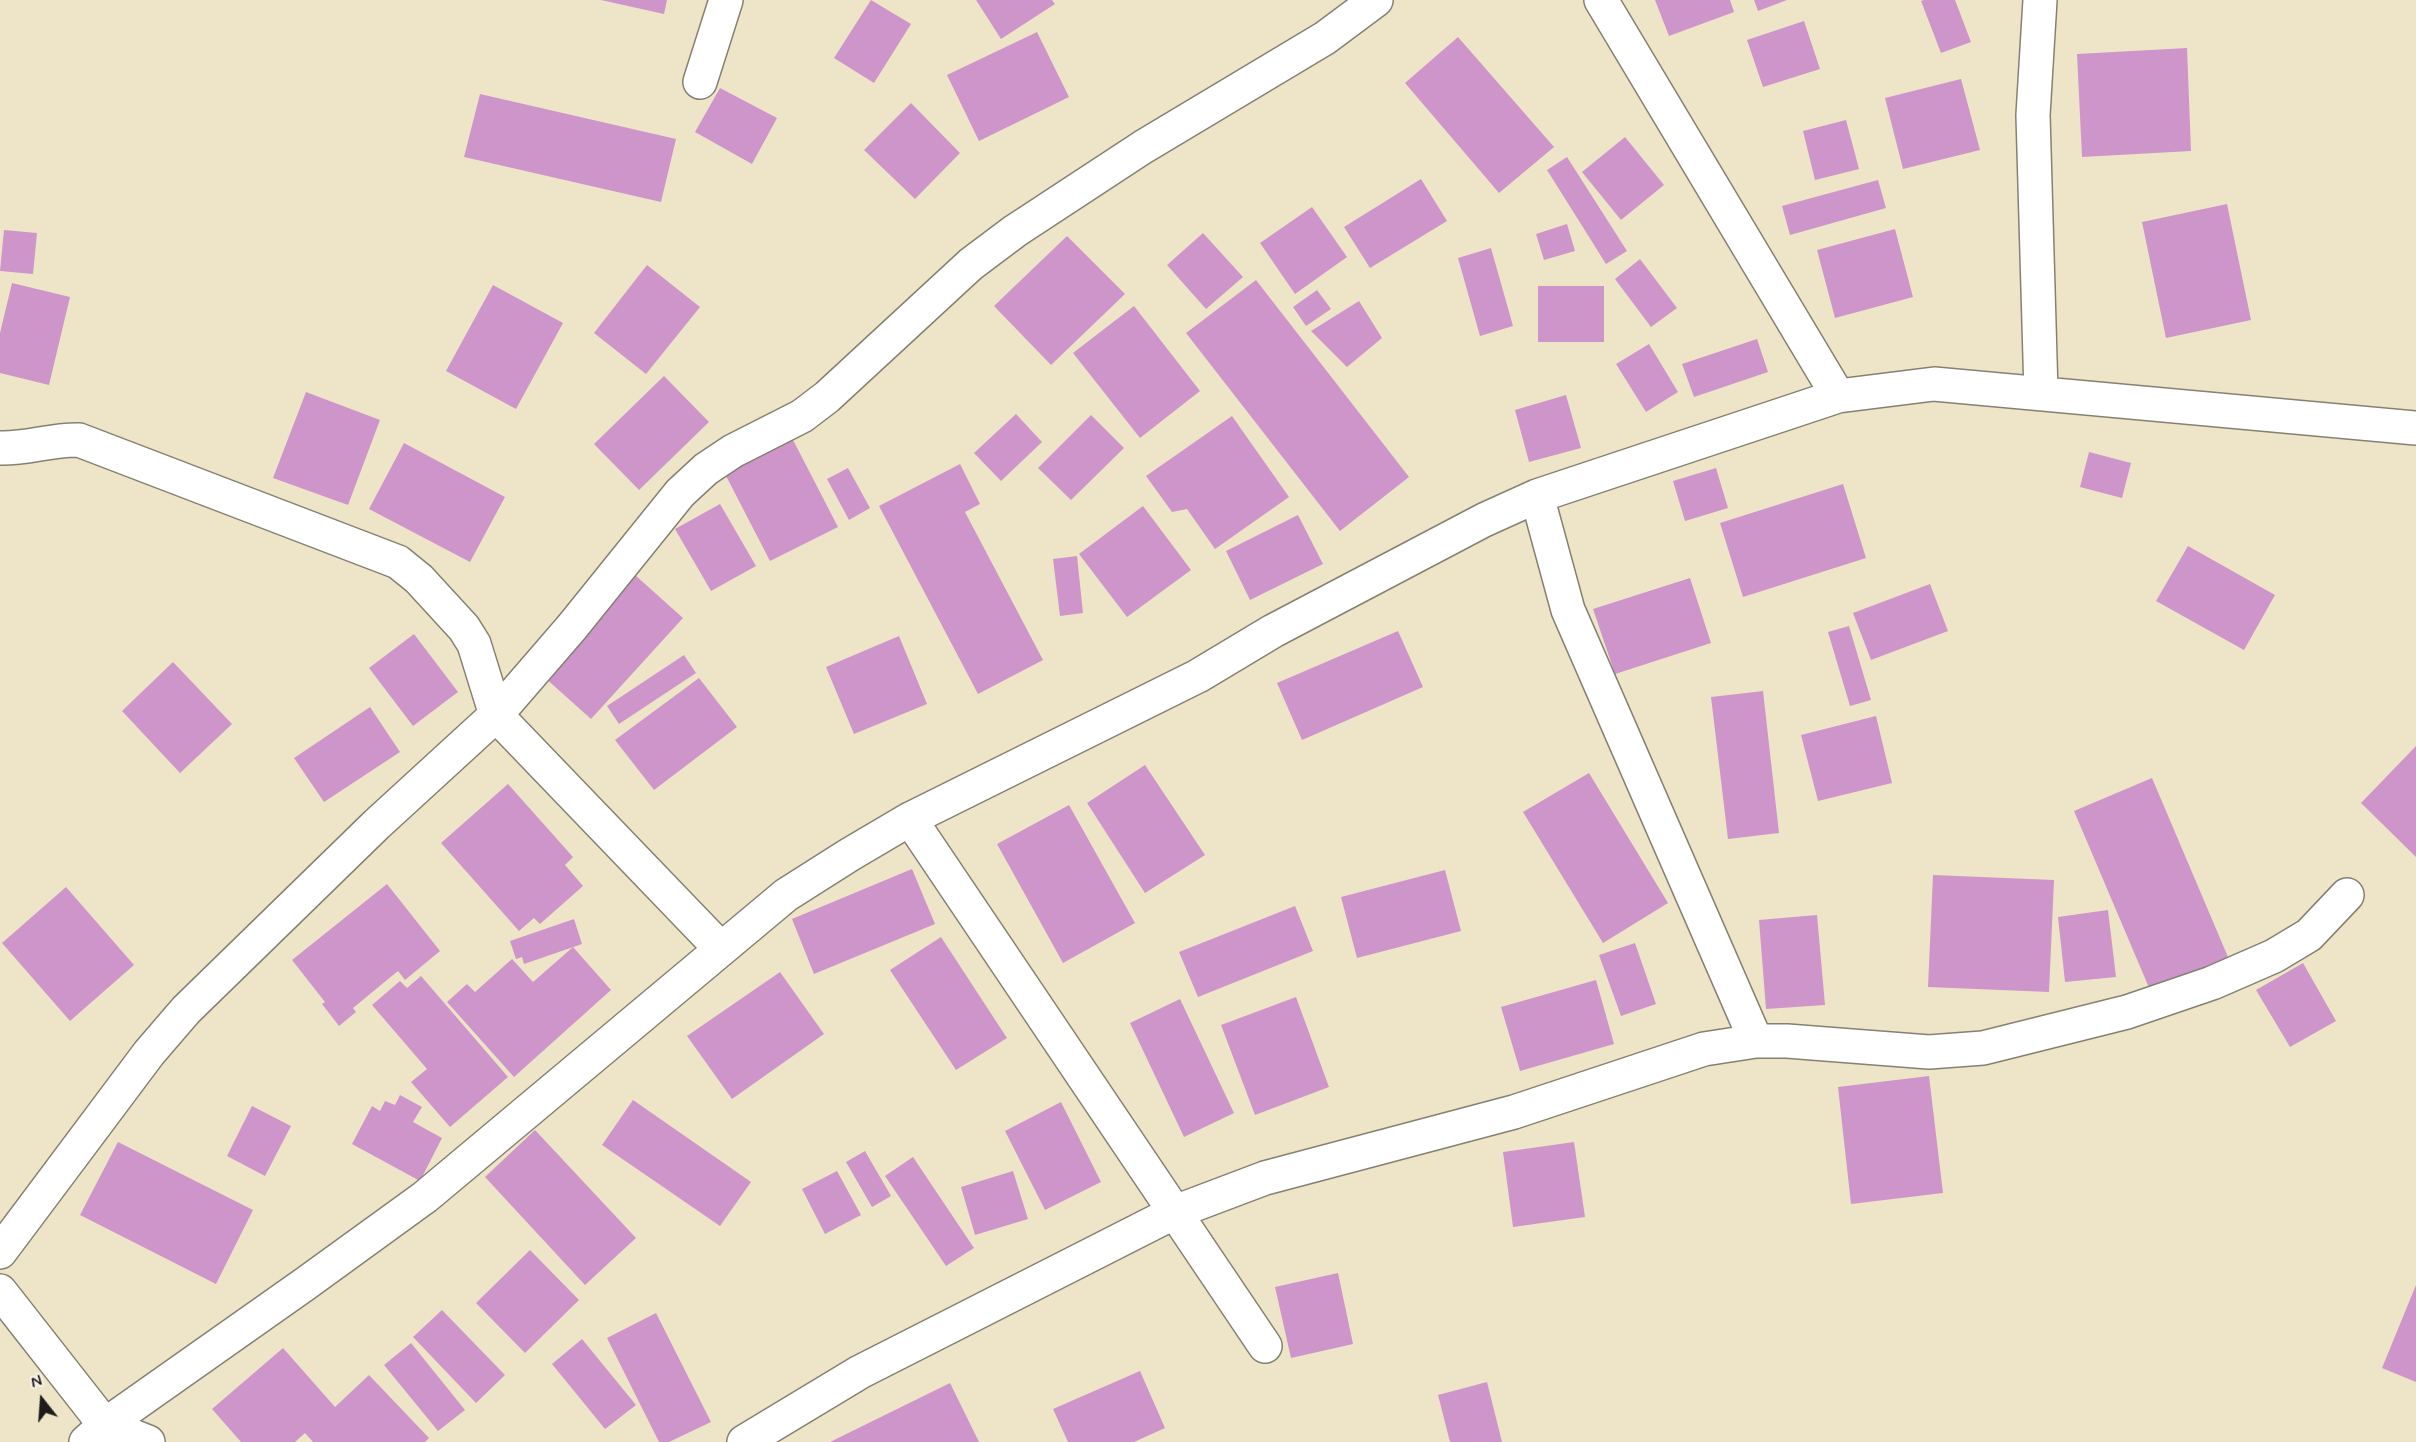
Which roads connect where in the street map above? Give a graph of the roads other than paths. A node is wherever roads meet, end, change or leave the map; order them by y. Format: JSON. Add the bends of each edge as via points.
{"nodes":[{"id":1,"x":726,"y":0,"type":"edge"},
{"id":2,"x":1376,"y":0,"type":"edge"},
{"id":3,"x":1601,"y":0,"type":"edge"},
{"id":4,"x":2040,"y":0,"type":"edge"},
{"id":5,"x":700,"y":82,"type":"dead end"},
{"id":6,"x":2041,"y":393,"type":"junction"},
{"id":7,"x":1838,"y":396,"type":"junction"},
{"id":8,"x":2416,"y":428,"type":"edge"},
{"id":9,"x":6,"y":456,"type":"edge"},
{"id":10,"x":1537,"y":496,"type":"junction"},
{"id":11,"x":496,"y":715,"type":"junction"},
{"id":12,"x":910,"y":819,"type":"junction"},
{"id":13,"x":2347,"y":895,"type":"dead end"},
{"id":14,"x":721,"y":949,"type":"junction"},
{"id":15,"x":1756,"y":1041,"type":"junction"},
{"id":16,"x":1175,"y":1212,"type":"junction"},
{"id":17,"x":0,"y":1252,"type":"edge"},
{"id":18,"x":0,"y":1291,"type":"edge"},
{"id":19,"x":1265,"y":1346,"type":"dead end"},
{"id":20,"x":95,"y":1434,"type":"edge"},
{"id":21,"x":148,"y":1442,"type":"edge"},
{"id":22,"x":744,"y":1442,"type":"edge"}],
"edges":[{"from":1,"to":5,"type":"street"},
{"from":2,"to":11,"type":"street","via":[[1325,38],[1143,147],[1015,231],[971,264],[827,397],[802,416],[706,469],[680,493],[573,627]]},
{"from":3,"to":7,"type":"street"},
{"from":4,"to":6,"type":"street","via":[[2033,115]]},
{"from":6,"to":7,"type":"street","via":[[1934,384]]},
{"from":6,"to":8,"type":"street"},
{"from":7,"to":10,"type":"street"},
{"from":9,"to":11,"type":"street","via":[[63,439],[79,440],[398,562],[464,628],[474,644]]},
{"from":10,"to":12,"type":"street","via":[[1273,631],[1198,676]]},
{"from":10,"to":15,"type":"street","via":[[1568,610]]},
{"from":11,"to":14,"type":"street"},
{"from":11,"to":17,"type":"street","via":[[377,824],[186,1010],[149,1053]]},
{"from":12,"to":14,"type":"street","via":[[786,896]]},
{"from":12,"to":16,"type":"street"},
{"from":13,"to":15,"type":"street","via":[[2309,935],[2274,956],[2212,983],[2127,1012],[1994,1045],[1929,1053]]},
{"from":14,"to":20,"type":"street","via":[[424,1197]]},
{"from":15,"to":16,"type":"street","via":[[1704,1049],[1514,1112],[1265,1178]]},
{"from":16,"to":19,"type":"street"},
{"from":16,"to":22,"type":"street","via":[[860,1372]]},
{"from":18,"to":20,"type":"street"},
{"from":20,"to":21,"type":"street"}]}
